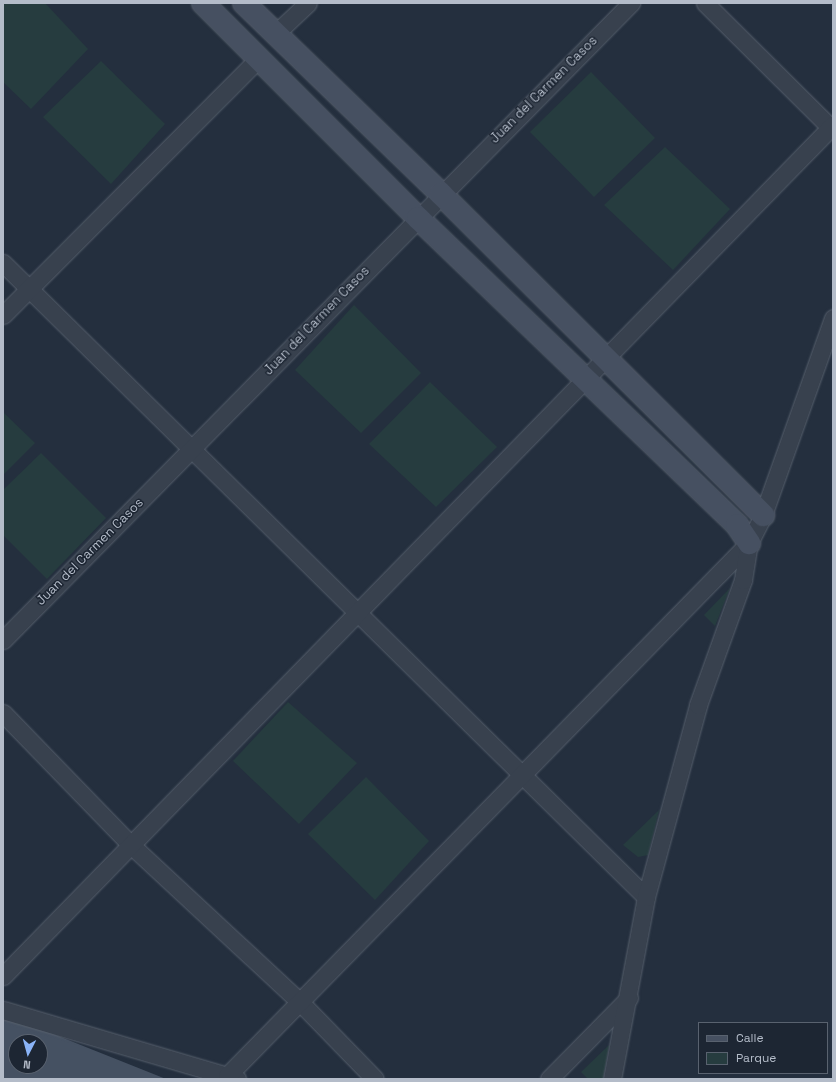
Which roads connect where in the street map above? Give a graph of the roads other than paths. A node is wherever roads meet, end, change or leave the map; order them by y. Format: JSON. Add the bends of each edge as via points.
{"nodes":[{"id":1,"x":203,"y":3,"type":"edge"},
{"id":2,"x":244,"y":3,"type":"edge"},
{"id":3,"x":308,"y":3,"type":"edge"},
{"id":4,"x":631,"y":3,"type":"edge"},
{"id":5,"x":705,"y":3,"type":"edge"},
{"id":6,"x":275,"y":34,"type":"junction"},
{"id":7,"x":258,"y":58,"type":"junction"},
{"id":8,"x":832,"y":128,"type":"edge"},
{"id":9,"x":442,"y":194,"type":"junction"},
{"id":10,"x":418,"y":218,"type":"junction"},
{"id":11,"x":3,"y":263,"type":"edge"},
{"id":12,"x":29,"y":290,"type":"junction"},
{"id":13,"x":3,"y":315,"type":"edge"},
{"id":14,"x":833,"y":318,"type":"edge"},
{"id":15,"x":605,"y":360,"type":"junction"},
{"id":16,"x":584,"y":378,"type":"junction"},
{"id":17,"x":192,"y":449,"type":"junction"},
{"id":18,"x":763,"y":514,"type":"junction"},
{"id":19,"x":749,"y":543,"type":"junction"},
{"id":20,"x":358,"y":614,"type":"junction"},
{"id":21,"x":3,"y":640,"type":"edge"},
{"id":22,"x":3,"y":713,"type":"edge"},
{"id":23,"x":522,"y":772,"type":"junction"},
{"id":24,"x":131,"y":845,"type":"junction"},
{"id":25,"x":646,"y":897,"type":"junction"},
{"id":26,"x":3,"y":976,"type":"edge"},
{"id":27,"x":629,"y":998,"type":"junction"},
{"id":28,"x":300,"y":1002,"type":"junction"},
{"id":29,"x":3,"y":1010,"type":"edge"},
{"id":30,"x":232,"y":1078,"type":"edge"},
{"id":31,"x":375,"y":1079,"type":"edge"},
{"id":32,"x":549,"y":1079,"type":"edge"},
{"id":33,"x":612,"y":1079,"type":"edge"}],
"edges":[{"from":1,"to":7,"type":"street"},
{"from":2,"to":6,"type":"street"},
{"from":3,"to":6,"type":"street"},
{"from":4,"to":9,"type":"street","name":"Juan del Carmen Casos"},
{"from":5,"to":8,"type":"street"},
{"from":6,"to":9,"type":"street"},
{"from":7,"to":10,"type":"street"},
{"from":7,"to":12,"type":"street"},
{"from":8,"to":15,"type":"street"},
{"from":9,"to":10,"type":"street","name":"Juan del Carmen Casos"},
{"from":9,"to":15,"type":"street"},
{"from":10,"to":16,"type":"street"},
{"from":10,"to":17,"type":"street","name":"Juan del Carmen Casos"},
{"from":11,"to":12,"type":"street"},
{"from":12,"to":13,"type":"street"},
{"from":12,"to":17,"type":"street"},
{"from":14,"to":18,"type":"street"},
{"from":15,"to":16,"type":"street"},
{"from":15,"to":18,"type":"street"},
{"from":16,"to":19,"type":"street","via":[[737,525]]},
{"from":16,"to":20,"type":"street"},
{"from":17,"to":20,"type":"street","via":[[272,525]]},
{"from":17,"to":21,"type":"street","name":"Juan del Carmen Casos"},
{"from":18,"to":19,"type":"street"},
{"from":19,"to":23,"type":"street"},
{"from":19,"to":25,"type":"street","via":[[743,580],[698,705]]},
{"from":20,"to":23,"type":"street"},
{"from":20,"to":24,"type":"street"},
{"from":22,"to":24,"type":"street"},
{"from":23,"to":25,"type":"street"},
{"from":23,"to":28,"type":"street"},
{"from":24,"to":26,"type":"street"},
{"from":24,"to":28,"type":"street"},
{"from":25,"to":27,"type":"street"},
{"from":27,"to":32,"type":"street"},
{"from":27,"to":33,"type":"street"},
{"from":28,"to":30,"type":"street"},
{"from":28,"to":31,"type":"street"},
{"from":29,"to":30,"type":"street"}]}
